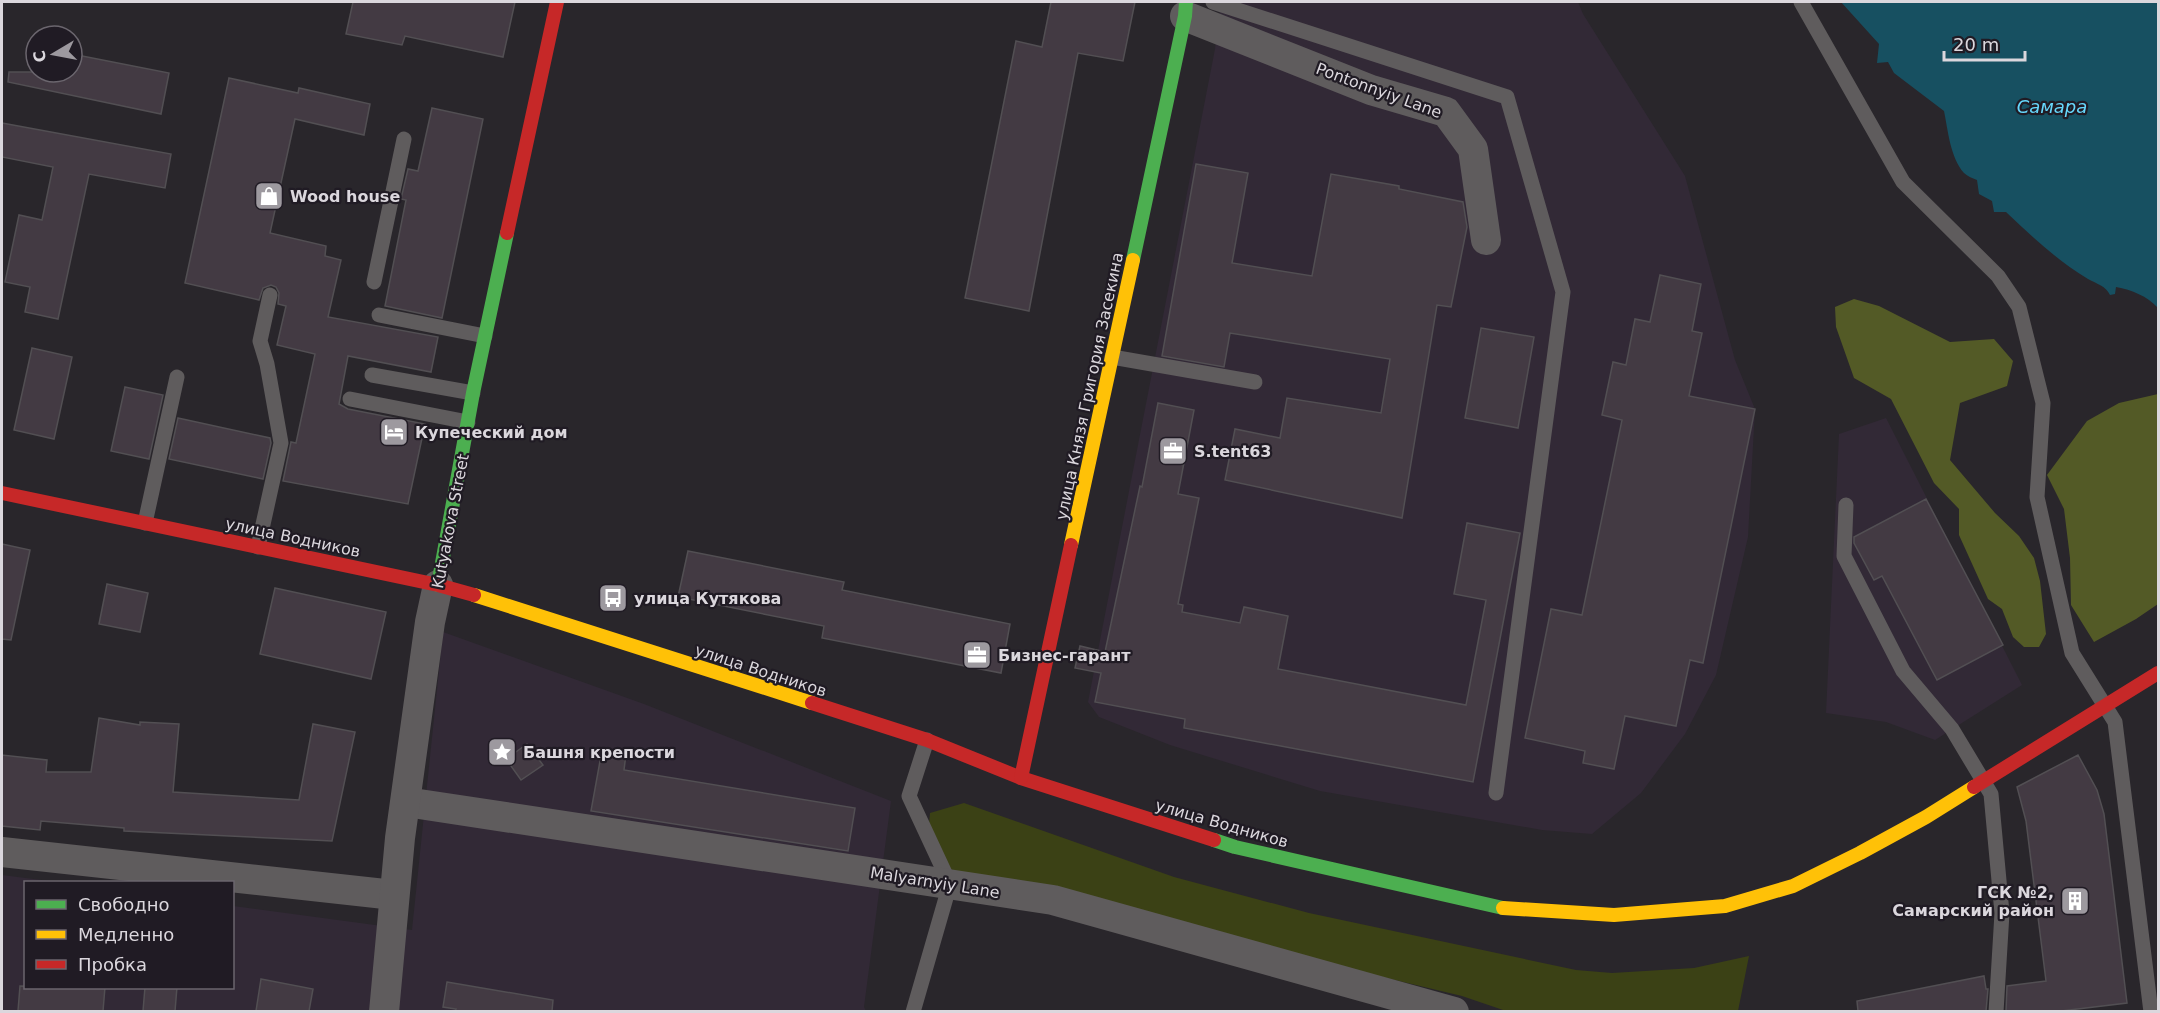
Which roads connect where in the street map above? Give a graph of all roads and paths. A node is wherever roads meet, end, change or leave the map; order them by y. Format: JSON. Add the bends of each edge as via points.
{"nodes":[{"id":1,"x":557,"y":2,"type":"edge"},
{"id":2,"x":1213,"y":2,"type":"edge"},
{"id":3,"x":1801,"y":2,"type":"edge"},
{"id":4,"x":1186,"y":9,"type":"edge"},
{"id":5,"x":404,"y":139,"type":"dead end"},
{"id":6,"x":1486,"y":240,"type":"dead end"},
{"id":7,"x":374,"y":282,"type":"dead end"},
{"id":8,"x":270,"y":295,"type":"dead end"},
{"id":9,"x":379,"y":315,"type":"dead end"},
{"id":10,"x":485,"y":336,"type":"junction"},
{"id":11,"x":1112,"y":357,"type":"junction"},
{"id":12,"x":372,"y":375,"type":"dead end"},
{"id":13,"x":177,"y":377,"type":"dead end"},
{"id":14,"x":1255,"y":382,"type":"dead end"},
{"id":15,"x":473,"y":393,"type":"junction"},
{"id":16,"x":350,"y":399,"type":"dead end"},
{"id":17,"x":468,"y":423,"type":"junction"},
{"id":18,"x":2,"y":493,"type":"edge"},
{"id":19,"x":1846,"y":505,"type":"dead end"},
{"id":20,"x":145,"y":523,"type":"junction"},
{"id":21,"x":258,"y":547,"type":"junction"},
{"id":22,"x":438,"y":585,"type":"junction"},
{"id":23,"x":2158,"y":673,"type":"edge"},
{"id":24,"x":927,"y":740,"type":"junction"},
{"id":25,"x":1021,"y":778,"type":"junction"},
{"id":26,"x":1496,"y":793,"type":"dead end"},
{"id":27,"x":406,"y":802,"type":"junction"},
{"id":28,"x":2,"y":852,"type":"edge"},
{"id":29,"x":950,"y":884,"type":"junction"},
{"id":30,"x":394,"y":895,"type":"junction"},
{"id":31,"x":1441,"y":1010,"type":"edge"},
{"id":32,"x":384,"y":1011,"type":"edge"},
{"id":33,"x":913,"y":1011,"type":"edge"},
{"id":34,"x":1996,"y":1011,"type":"edge"},
{"id":35,"x":2151,"y":1011,"type":"edge"}],
"edges":[{"from":1,"to":10,"type":"main road","name":"Kutyakova Street"},
{"from":2,"to":26,"type":"lane","via":[[1507,97],[1563,292]]},
{"from":3,"to":35,"type":"lane","via":[[1903,182],[1998,276],[2019,307],[2043,402],[2037,497],[2072,653],[2115,722]]},
{"from":4,"to":6,"type":"street","name":"Pontonnyiy Lane","via":[[1371,90],[1446,112],[1473,149]]},
{"from":4,"to":11,"type":"main road","name":"улица Князя Григория Засекина"},
{"from":5,"to":7,"type":"lane"},
{"from":8,"to":21,"type":"lane","via":[[260,341],[281,443]]},
{"from":9,"to":10,"type":"lane"},
{"from":10,"to":15,"type":"main road","name":"Kutyakova Street"},
{"from":11,"to":14,"type":"lane"},
{"from":11,"to":25,"type":"main road","name":"улица Князя Григория Засекина"},
{"from":12,"to":15,"type":"lane"},
{"from":13,"to":20,"type":"lane"},
{"from":15,"to":17,"type":"main road","name":"Kutyakova Street"},
{"from":16,"to":17,"type":"lane"},
{"from":17,"to":22,"type":"main road","name":"Kutyakova Street"},
{"from":18,"to":20,"type":"main road","name":"улица Водников"},
{"from":19,"to":34,"type":"lane","via":[[1844,556],[1903,671],[1952,729],[1991,794],[2002,913]]},
{"from":20,"to":21,"type":"main road","name":"улица Водников"},
{"from":21,"to":22,"type":"main road","name":"улица Водников"},
{"from":22,"to":24,"type":"main road","name":"улица Водников"},
{"from":22,"to":27,"type":"street","name":"Kutyakova Street"},
{"from":23,"to":25,"type":"main road","name":"улица Водников","bridge":true,"via":[[1926,817],[1860,853],[1793,886],[1725,906],[1614,915],[1503,908],[1235,847]]},
{"from":24,"to":25,"type":"main road","name":"улица Водников"},
{"from":24,"to":29,"type":"lane","via":[[909,796]]},
{"from":27,"to":29,"type":"street","name":"Malyarnyiy Lane"},
{"from":27,"to":30,"type":"street","name":"Kutyakova Street"},
{"from":28,"to":30,"type":"street"},
{"from":29,"to":31,"type":"street","name":"Malyarnyiy Lane","via":[[1053,900]]},
{"from":29,"to":33,"type":"lane"},
{"from":30,"to":32,"type":"street","name":"Kutyakova Street"}]}
